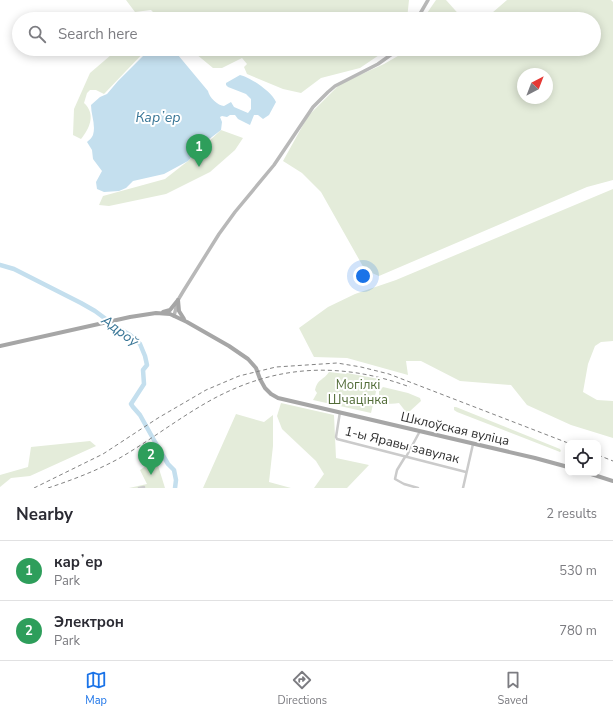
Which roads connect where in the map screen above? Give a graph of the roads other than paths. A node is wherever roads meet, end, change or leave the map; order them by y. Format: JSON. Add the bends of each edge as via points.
{"nodes":[{"id":1,"x":428,"y":0,"type":"edge"},
{"id":2,"x":421,"y":12,"type":"edge"},
{"id":3,"x":389,"y":56,"type":"edge"},
{"id":4,"x":177,"y":302,"type":"junction"},
{"id":5,"x":156,"y":313,"type":"junction"},
{"id":6,"x":172,"y":315,"type":"junction"},
{"id":7,"x":187,"y":322,"type":"junction"},
{"id":8,"x":0,"y":346,"type":"edge"},
{"id":9,"x":340,"y":412,"type":"junction"},
{"id":10,"x":420,"y":430,"type":"junction"},
{"id":11,"x":473,"y":444,"type":"junction"},
{"id":12,"x":405,"y":457,"type":"junction"},
{"id":13,"x":565,"y":466,"type":"edge"},
{"id":14,"x":466,"y":472,"type":"junction"},
{"id":15,"x":597,"y":476,"type":"edge"},
{"id":16,"x":613,"y":481,"type":"edge"},
{"id":17,"x":144,"y":486,"type":"dead end"},
{"id":18,"x":139,"y":488,"type":"edge"},
{"id":19,"x":418,"y":488,"type":"edge"},
{"id":20,"x":463,"y":488,"type":"edge"}],
"edges":[{"from":1,"to":2,"type":"street"},
{"from":3,"to":4,"type":"street","via":[[335,86],[319,101],[274,165],[229,219]]},
{"from":4,"to":5,"type":"main road","via":[[168,311]]},
{"from":4,"to":6,"type":"street"},
{"from":4,"to":7,"type":"main road","via":[[180,315]]},
{"from":5,"to":6,"type":"main road"},
{"from":5,"to":8,"type":"main road"},
{"from":6,"to":7,"type":"main road","name":"Шклоўская вуліца"},
{"from":7,"to":9,"type":"main road","name":"Шклоўская вуліца","via":[[245,356],[256,368],[265,388],[275,396]]},
{"from":9,"to":10,"type":"main road","name":"Шклоўская вуліца"},
{"from":9,"to":12,"type":"street","name":"1-ы Яравы завулак","via":[[337,439]]},
{"from":10,"to":11,"type":"main road","name":"Шклоўская вуліца"},
{"from":10,"to":12,"type":"street"},
{"from":11,"to":13,"type":"main road","name":"Шклоўская вуліца"},
{"from":11,"to":14,"type":"street"},
{"from":12,"to":14,"type":"street","name":"1-ы Яравы завулак"},
{"from":12,"to":19,"type":"street","via":[[395,478]]},
{"from":14,"to":20,"type":"street"},
{"from":15,"to":16,"type":"main road"},
{"from":17,"to":18,"type":"street"}]}
